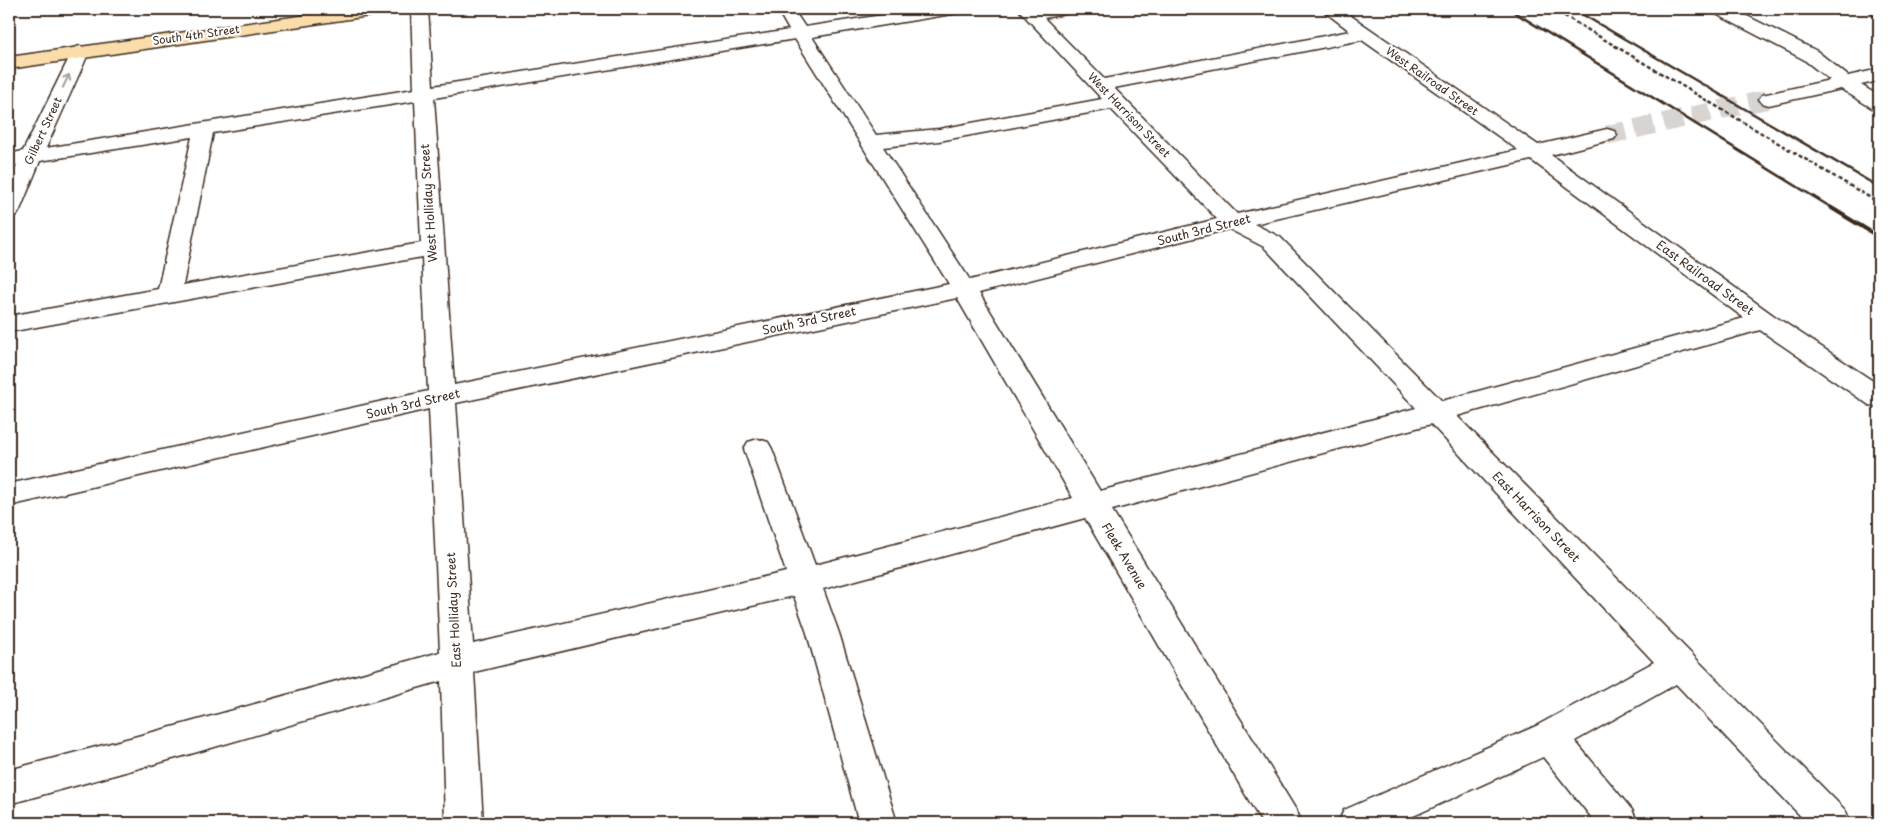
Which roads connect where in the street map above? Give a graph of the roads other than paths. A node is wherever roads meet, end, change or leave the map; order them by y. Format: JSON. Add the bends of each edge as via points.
{"nodes":[{"id":1,"x":383,"y":9,"type":"edge"},
{"id":2,"x":419,"y":9,"type":"edge"},
{"id":3,"x":785,"y":9,"type":"edge"},
{"id":4,"x":952,"y":9,"type":"edge"},
{"id":5,"x":1064,"y":9,"type":"edge"},
{"id":6,"x":1330,"y":9,"type":"edge"},
{"id":7,"x":1720,"y":9,"type":"edge"},
{"id":8,"x":1029,"y":12,"type":"edge"},
{"id":9,"x":799,"y":33,"type":"junction"},
{"id":10,"x":1364,"y":34,"type":"junction"},
{"id":11,"x":80,"y":52,"type":"junction"},
{"id":12,"x":9,"y":63,"type":"edge"},
{"id":13,"x":1879,"y":75,"type":"edge"},
{"id":14,"x":1845,"y":83,"type":"junction"},
{"id":15,"x":1101,"y":85,"type":"junction"},
{"id":16,"x":422,"y":94,"type":"junction"},
{"id":17,"x":1769,"y":99,"type":"tunnel mouth"},
{"id":18,"x":1116,"y":102,"type":"junction"},
{"id":19,"x":1879,"y":104,"type":"edge"},
{"id":20,"x":204,"y":129,"type":"junction"},
{"id":21,"x":1607,"y":135,"type":"tunnel mouth"},
{"id":22,"x":869,"y":142,"type":"junction"},
{"id":23,"x":1534,"y":152,"type":"junction"},
{"id":24,"x":30,"y":157,"type":"junction"},
{"id":25,"x":9,"y":160,"type":"edge"},
{"id":26,"x":9,"y":210,"type":"edge"},
{"id":27,"x":1232,"y":222,"type":"junction"},
{"id":28,"x":432,"y":248,"type":"junction"},
{"id":29,"x":964,"y":289,"type":"junction"},
{"id":30,"x":169,"y":295,"type":"junction"},
{"id":31,"x":1764,"y":321,"type":"junction"},
{"id":32,"x":9,"y":324,"type":"edge"},
{"id":33,"x":441,"y":397,"type":"junction"},
{"id":34,"x":1879,"y":398,"type":"edge"},
{"id":35,"x":1435,"y":413,"type":"junction"},
{"id":36,"x":758,"y":449,"type":"dead end"},
{"id":37,"x":9,"y":496,"type":"edge"},
{"id":38,"x":1093,"y":504,"type":"junction"},
{"id":39,"x":804,"y":581,"type":"junction"},
{"id":40,"x":457,"y":662,"type":"junction"},
{"id":41,"x":1679,"y":665,"type":"junction"},
{"id":42,"x":1549,"y":737,"type":"junction"},
{"id":43,"x":9,"y":787,"type":"edge"},
{"id":44,"x":464,"y":823,"type":"edge"},
{"id":45,"x":878,"y":823,"type":"edge"},
{"id":46,"x":1283,"y":823,"type":"edge"},
{"id":47,"x":1357,"y":823,"type":"edge"},
{"id":48,"x":1619,"y":823,"type":"edge"},
{"id":49,"x":1832,"y":823,"type":"edge"}],
"edges":[{"from":1,"to":11,"type":"main road","name":"South 4th Street"},
{"from":2,"to":16,"type":"street","name":"West Holliday Street"},
{"from":3,"to":9,"type":"street","name":"Fleek Avenue"},
{"from":4,"to":9,"type":"street"},
{"from":5,"to":8,"type":"street"},
{"from":6,"to":10,"type":"street","name":"West Railroad Street"},
{"from":7,"to":14,"type":"street","via":[[1810,55]]},
{"from":8,"to":15,"type":"street","name":"West Harrison Street"},
{"from":9,"to":16,"type":"street"},
{"from":9,"to":22,"type":"street","name":"Fleek Avenue"},
{"from":10,"to":15,"type":"street"},
{"from":10,"to":23,"type":"street","name":"West Railroad Street"},
{"from":11,"to":12,"type":"main road","name":"South 4th Street"},
{"from":24,"to":11,"type":"street","name":"Gilbert Street","one_way":true},
{"from":13,"to":14,"type":"street"},
{"from":14,"to":17,"type":"street"},
{"from":14,"to":19,"type":"street"},
{"from":15,"to":18,"type":"street","name":"West Harrison Street"},
{"from":16,"to":20,"type":"street"},
{"from":16,"to":28,"type":"street","name":"West Holliday Street"},
{"from":18,"to":22,"type":"street","via":[[939,136]]},
{"from":18,"to":27,"type":"street","name":"West Harrison Street"},
{"from":20,"to":24,"type":"street"},
{"from":20,"to":30,"type":"street"},
{"from":21,"to":23,"type":"street","name":"South 3rd Street"},
{"from":22,"to":29,"type":"street","name":"Fleek Avenue"},
{"from":23,"to":27,"type":"street","name":"South 3rd Street"},
{"from":23,"to":31,"type":"street","name":"East Railroad Street"},
{"from":24,"to":25,"type":"street"},
{"from":24,"to":26,"type":"street","name":"Gilbert Street"},
{"from":27,"to":29,"type":"street","name":"South 3rd Street"},
{"from":27,"to":35,"type":"street","name":"East Harrison Street","via":[[1272,242]]},
{"from":28,"to":30,"type":"street"},
{"from":28,"to":33,"type":"street","name":"West Holliday Street"},
{"from":29,"to":33,"type":"street","name":"South 3rd Street"},
{"from":29,"to":38,"type":"street","name":"Fleek Avenue"},
{"from":30,"to":32,"type":"street"},
{"from":31,"to":34,"type":"street","name":"East Railroad Street"},
{"from":31,"to":35,"type":"street"},
{"from":33,"to":37,"type":"street","name":"South 3rd Street"},
{"from":33,"to":40,"type":"street","name":"East Holliday Street"},
{"from":35,"to":38,"type":"street"},
{"from":35,"to":41,"type":"street","name":"East Harrison Street"},
{"from":36,"to":39,"type":"street"},
{"from":38,"to":39,"type":"street"},
{"from":38,"to":46,"type":"street","name":"Fleek Avenue"},
{"from":39,"to":40,"type":"street"},
{"from":39,"to":45,"type":"street","via":[[823,633]]},
{"from":40,"to":43,"type":"street"},
{"from":40,"to":44,"type":"street","name":"East Holliday Street"},
{"from":41,"to":42,"type":"street"},
{"from":41,"to":49,"type":"street","name":"East Harrison Street"},
{"from":42,"to":47,"type":"street"},
{"from":42,"to":48,"type":"street"}]}
